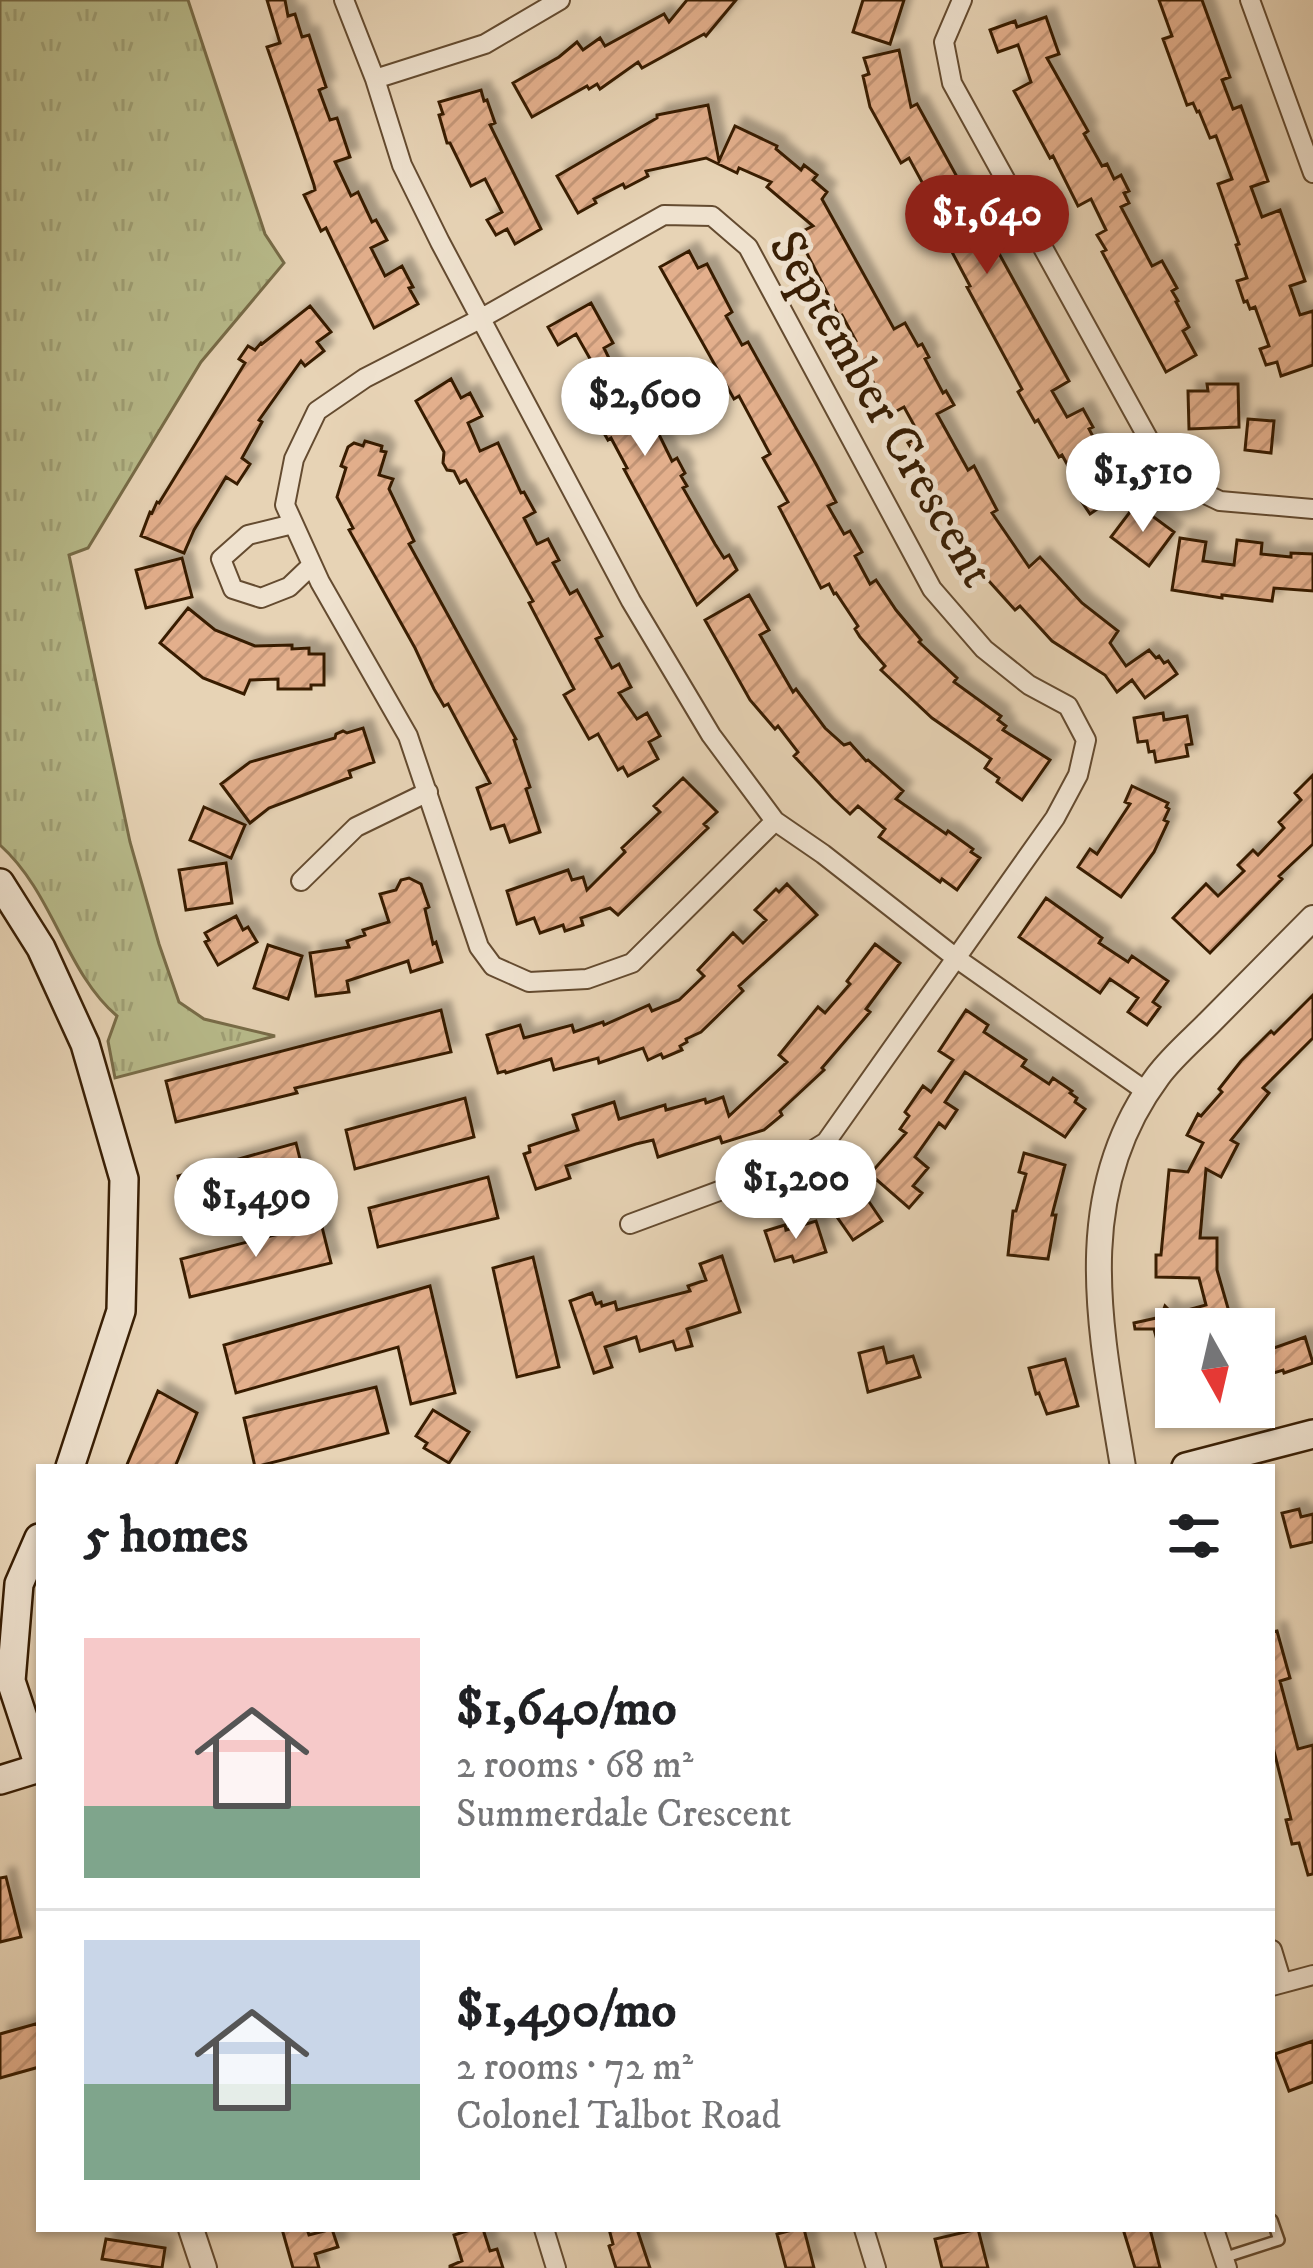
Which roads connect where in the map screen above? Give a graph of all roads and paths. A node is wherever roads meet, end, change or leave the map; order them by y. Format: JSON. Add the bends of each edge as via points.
{"nodes":[{"id":1,"x":344,"y":0,"type":"edge"},
{"id":2,"x":560,"y":0,"type":"edge"},
{"id":3,"x":962,"y":0,"type":"edge"},
{"id":4,"x":1250,"y":0,"type":"edge"},
{"id":5,"x":375,"y":79,"type":"junction"},
{"id":6,"x":1313,"y":173,"type":"edge"},
{"id":7,"x":480,"y":319,"type":"junction"},
{"id":8,"x":1313,"y":509,"type":"edge"},
{"id":9,"x":293,"y":524,"type":"junction"},
{"id":10,"x":312,"y":566,"type":"junction"},
{"id":11,"x":428,"y":792,"type":"junction"},
{"id":12,"x":775,"y":821,"type":"junction"},
{"id":13,"x":301,"y":881,"type":"dead end"},
{"id":14,"x":0,"y":883,"type":"edge"},
{"id":15,"x":1313,"y":919,"type":"edge"},
{"id":16,"x":956,"y":958,"type":"junction"},
{"id":17,"x":1147,"y":1092,"type":"junction"},
{"id":18,"x":630,"y":1224,"type":"dead end"},
{"id":19,"x":1313,"y":1434,"type":"edge"},
{"id":20,"x":71,"y":1464,"type":"edge"},
{"id":21,"x":1123,"y":1464,"type":"edge"},
{"id":22,"x":1198,"y":1464,"type":"edge"},
{"id":23,"x":36,"y":1545,"type":"edge"},
{"id":24,"x":36,"y":1758,"type":"edge"},
{"id":25,"x":36,"y":1768,"type":"edge"},
{"id":26,"x":0,"y":1780,"type":"edge"},
{"id":27,"x":1313,"y":1976,"type":"edge"},
{"id":28,"x":1277,"y":1985,"type":"edge"},
{"id":29,"x":1275,"y":2229,"type":"edge"},
{"id":30,"x":192,"y":2232,"type":"edge"},
{"id":31,"x":545,"y":2232,"type":"edge"},
{"id":32,"x":865,"y":2232,"type":"edge"},
{"id":33,"x":1215,"y":2232,"type":"edge"},
{"id":34,"x":1225,"y":2263,"type":"edge"},
{"id":35,"x":204,"y":2268,"type":"edge"},
{"id":36,"x":556,"y":2268,"type":"edge"},
{"id":37,"x":876,"y":2268,"type":"edge"}],
"edges":[{"from":1,"to":5,"type":"street"},
{"from":2,"to":5,"type":"street","via":[[485,44]]},
{"from":3,"to":8,"type":"street","via":[[944,42],[952,83],[1154,449],[1180,482],[1220,501]]},
{"from":4,"to":6,"type":"street"},
{"from":5,"to":7,"type":"street","via":[[403,165]]},
{"from":7,"to":9,"type":"street","via":[[317,411],[285,505]]},
{"from":7,"to":12,"type":"street","via":[[632,601],[711,735]]},
{"from":7,"to":16,"type":"street","name":"September Crescent","via":[[664,215],[712,217],[748,247],[932,589],[984,649],[1068,706],[1087,740],[1055,818]]},
{"from":9,"to":10,"type":"street"},
{"from":9,"to":10,"type":"street","via":[[248,535],[221,559],[233,589],[261,598]]},
{"from":10,"to":11,"type":"street","via":[[408,736]]},
{"from":11,"to":12,"type":"street","via":[[479,947],[493,966],[529,982],[587,980],[632,963]]},
{"from":11,"to":13,"type":"street","via":[[356,827]]},
{"from":12,"to":16,"type":"street"},
{"from":14,"to":20,"type":"main road","via":[[85,1044],[124,1179],[121,1311]]},
{"from":15,"to":17,"type":"street"},
{"from":16,"to":17,"type":"street"},
{"from":16,"to":18,"type":"street","via":[[826,1142],[789,1165]]},
{"from":17,"to":21,"type":"street","via":[[1106,1180],[1098,1264]]},
{"from":19,"to":22,"type":"main road"},
{"from":23,"to":24,"type":"main road","via":[[19,1584],[11,1681]]},
{"from":25,"to":26,"type":"main road"},
{"from":27,"to":28,"type":"street"},
{"from":29,"to":34,"type":"lane","via":[[1279,2240]]},
{"from":30,"to":35,"type":"street"},
{"from":31,"to":36,"type":"street"},
{"from":32,"to":37,"type":"street"},
{"from":33,"to":34,"type":"street"}]}
